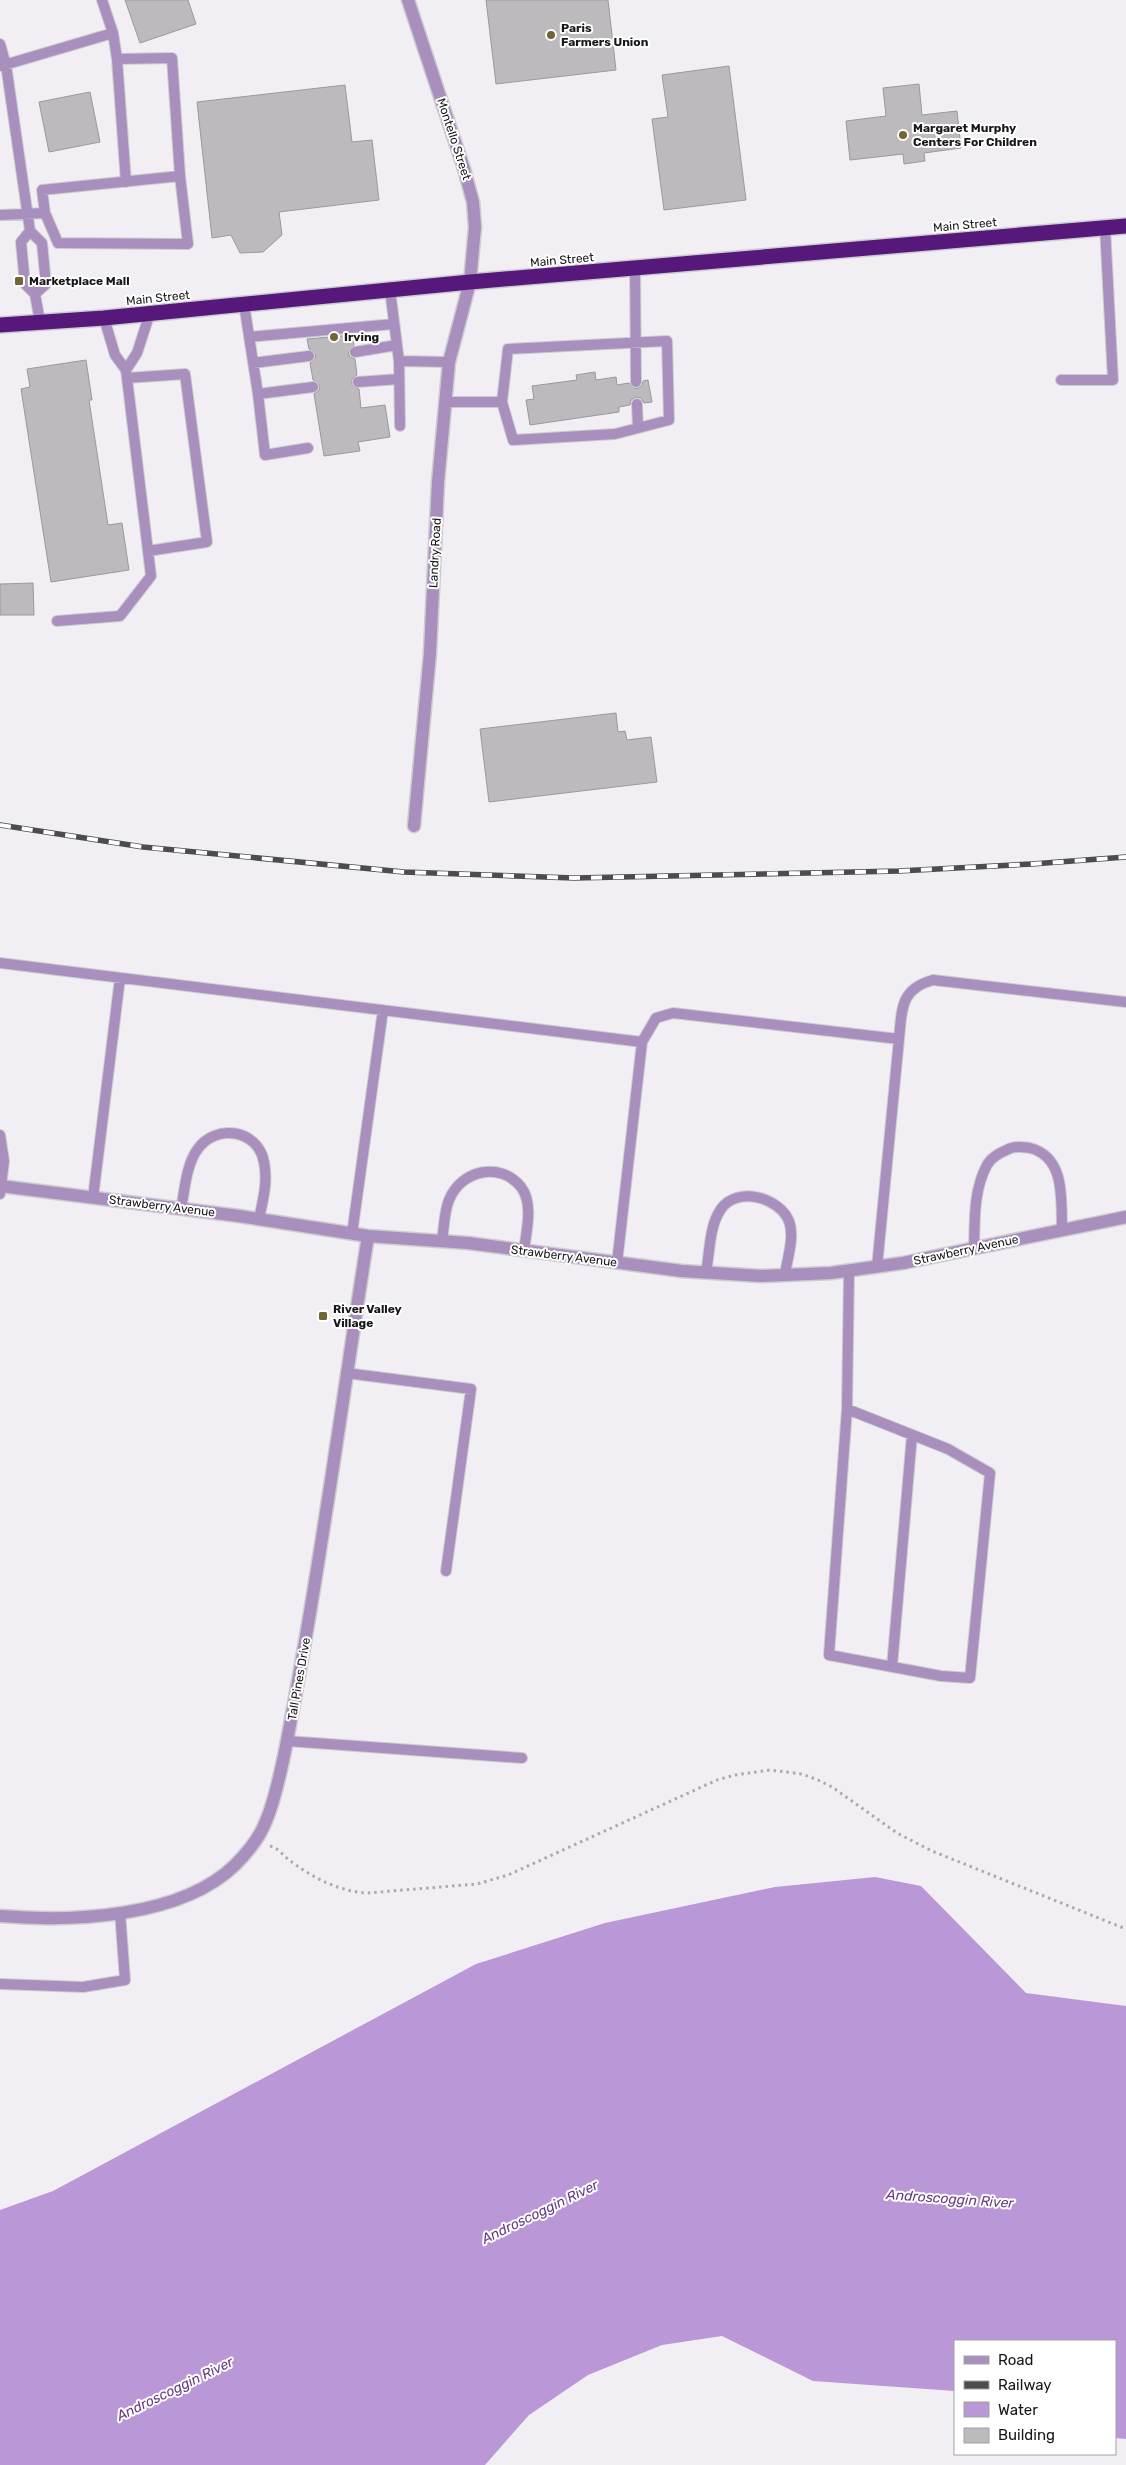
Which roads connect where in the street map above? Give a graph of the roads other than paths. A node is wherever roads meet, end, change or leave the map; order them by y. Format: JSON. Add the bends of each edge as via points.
{"nodes":[{"id":1,"x":102,"y":0,"type":"edge"},
{"id":2,"x":408,"y":0,"type":"edge"},
{"id":3,"x":113,"y":33,"type":"junction"},
{"id":4,"x":0,"y":44,"type":"edge"},
{"id":5,"x":117,"y":59,"type":"junction"},
{"id":6,"x":3,"y":66,"type":"edge"},
{"id":7,"x":180,"y":176,"type":"junction"},
{"id":8,"x":126,"y":182,"type":"junction"},
{"id":9,"x":45,"y":213,"type":"junction"},
{"id":10,"x":27,"y":214,"type":"junction"},
{"id":11,"x":0,"y":215,"type":"edge"},
{"id":12,"x":1126,"y":226,"type":"edge"},
{"id":13,"x":1105,"y":227,"type":"junction"},
{"id":14,"x":30,"y":231,"type":"junction"},
{"id":15,"x":635,"y":269,"type":"junction"},
{"id":16,"x":470,"y":282,"type":"junction"},
{"id":17,"x":390,"y":290,"type":"junction"},
{"id":18,"x":35,"y":294,"type":"junction"},
{"id":19,"x":244,"y":304,"type":"junction"},
{"id":20,"x":150,"y":313,"type":"junction"},
{"id":21,"x":104,"y":318,"type":"junction"},
{"id":22,"x":40,"y":322,"type":"junction"},
{"id":23,"x":394,"y":324,"type":"junction"},
{"id":24,"x":0,"y":325,"type":"edge"},
{"id":25,"x":249,"y":337,"type":"junction"},
{"id":26,"x":636,"y":343,"type":"junction"},
{"id":27,"x":397,"y":345,"type":"junction"},
{"id":28,"x":354,"y":352,"type":"dead end"},
{"id":29,"x":309,"y":356,"type":"dead end"},
{"id":30,"x":399,"y":362,"type":"junction"},
{"id":31,"x":449,"y":362,"type":"junction"},
{"id":32,"x":253,"y":363,"type":"junction"},
{"id":33,"x":126,"y":374,"type":"junction"},
{"id":34,"x":400,"y":379,"type":"junction"},
{"id":35,"x":1061,"y":380,"type":"dead end"},
{"id":36,"x":358,"y":382,"type":"dead end"},
{"id":37,"x":636,"y":382,"type":"dead end"},
{"id":38,"x":313,"y":386,"type":"dead end"},
{"id":39,"x":258,"y":394,"type":"junction"},
{"id":40,"x":445,"y":402,"type":"junction"},
{"id":41,"x":502,"y":402,"type":"junction"},
{"id":42,"x":637,"y":404,"type":"dead end"},
{"id":43,"x":400,"y":426,"type":"dead end"},
{"id":44,"x":638,"y":428,"type":"junction"},
{"id":45,"x":308,"y":448,"type":"dead end"},
{"id":46,"x":148,"y":551,"type":"junction"},
{"id":47,"x":57,"y":621,"type":"dead end"},
{"id":48,"x":414,"y":826,"type":"dead end"},
{"id":49,"x":0,"y":963,"type":"edge"},
{"id":50,"x":120,"y":978,"type":"junction"},
{"id":51,"x":1126,"y":1002,"type":"edge"},
{"id":52,"x":383,"y":1010,"type":"junction"},
{"id":53,"x":899,"y":1039,"type":"junction"},
{"id":54,"x":642,"y":1042,"type":"junction"},
{"id":55,"x":0,"y":1136,"type":"edge"},
{"id":56,"x":1,"y":1189,"type":"edge"},
{"id":57,"x":92,"y":1198,"type":"junction"},
{"id":58,"x":181,"y":1208,"type":"junction"},
{"id":59,"x":1126,"y":1217,"type":"edge"},
{"id":60,"x":259,"y":1219,"type":"junction"},
{"id":61,"x":1062,"y":1230,"type":"junction"},
{"id":62,"x":352,"y":1234,"type":"junction"},
{"id":63,"x":368,"y":1236,"type":"junction"},
{"id":64,"x":442,"y":1241,"type":"junction"},
{"id":65,"x":974,"y":1248,"type":"junction"},
{"id":66,"x":524,"y":1251,"type":"junction"},
{"id":67,"x":616,"y":1263,"type":"junction"},
{"id":68,"x":877,"y":1267,"type":"junction"},
{"id":69,"x":849,"y":1270,"type":"junction"},
{"id":70,"x":706,"y":1272,"type":"junction"},
{"id":71,"x":785,"y":1275,"type":"junction"},
{"id":72,"x":346,"y":1373,"type":"junction"},
{"id":73,"x":847,"y":1409,"type":"junction"},
{"id":74,"x":912,"y":1435,"type":"junction"},
{"id":75,"x":446,"y":1571,"type":"dead end"},
{"id":76,"x":892,"y":1667,"type":"junction"},
{"id":77,"x":287,"y":1741,"type":"junction"},
{"id":78,"x":522,"y":1758,"type":"dead end"},
{"id":79,"x":120,"y":1912,"type":"junction"},
{"id":80,"x":0,"y":1916,"type":"edge"},
{"id":81,"x":0,"y":1984,"type":"edge"}],
"edges":[{"from":1,"to":3,"type":"lane"},
{"from":2,"to":16,"type":"street","name":"Montello Street","via":[[473,202],[475,227]]},
{"from":3,"to":5,"type":"lane"},
{"from":3,"to":6,"type":"lane"},
{"from":4,"to":6,"type":"lane"},
{"from":5,"to":7,"type":"lane","via":[[172,58]]},
{"from":5,"to":8,"type":"lane"},
{"from":6,"to":10,"type":"lane"},
{"from":7,"to":8,"type":"lane"},
{"from":7,"to":9,"type":"lane","via":[[188,244],[58,243]]},
{"from":8,"to":9,"type":"lane","via":[[42,190]]},
{"from":9,"to":10,"type":"lane"},
{"from":10,"to":11,"type":"lane"},
{"from":10,"to":14,"type":"lane"},
{"from":12,"to":13,"type":"highway","name":"Main Street"},
{"from":13,"to":15,"type":"highway","name":"Main Street"},
{"from":13,"to":35,"type":"lane","via":[[1113,380]]},
{"from":14,"to":18,"type":"lane","via":[[21,242],[25,284]]},
{"from":14,"to":18,"type":"lane","via":[[42,243],[46,284]]},
{"from":15,"to":16,"type":"highway","name":"Main Street"},
{"from":15,"to":26,"type":"lane"},
{"from":16,"to":17,"type":"highway","name":"Main Street"},
{"from":16,"to":31,"type":"street","name":"Landry Road"},
{"from":17,"to":19,"type":"highway","name":"Main Street"},
{"from":17,"to":23,"type":"lane"},
{"from":18,"to":22,"type":"lane"},
{"from":19,"to":20,"type":"highway","name":"Main Street"},
{"from":19,"to":25,"type":"lane"},
{"from":20,"to":21,"type":"highway","name":"Main Street"},
{"from":20,"to":33,"type":"lane","via":[[137,353]]},
{"from":21,"to":22,"type":"highway","name":"Main Street"},
{"from":21,"to":33,"type":"lane"},
{"from":22,"to":24,"type":"highway","name":"Main Street"},
{"from":23,"to":25,"type":"lane"},
{"from":23,"to":27,"type":"lane"},
{"from":25,"to":32,"type":"lane"},
{"from":26,"to":37,"type":"lane"},
{"from":26,"to":41,"type":"lane","via":[[508,349]]},
{"from":26,"to":44,"type":"lane","via":[[667,341],[669,420]]},
{"from":27,"to":28,"type":"lane"},
{"from":27,"to":30,"type":"lane"},
{"from":29,"to":32,"type":"lane"},
{"from":30,"to":31,"type":"lane"},
{"from":30,"to":34,"type":"lane"},
{"from":31,"to":40,"type":"street","name":"Landry Road"},
{"from":32,"to":39,"type":"lane"},
{"from":33,"to":46,"type":"lane"},
{"from":33,"to":46,"type":"lane","via":[[185,374],[207,542]]},
{"from":34,"to":36,"type":"lane"},
{"from":34,"to":43,"type":"lane"},
{"from":38,"to":39,"type":"lane"},
{"from":39,"to":45,"type":"lane","via":[[265,455]]},
{"from":40,"to":41,"type":"lane"},
{"from":40,"to":48,"type":"street","name":"Landry Road","via":[[430,653]]},
{"from":41,"to":44,"type":"lane","via":[[513,440],[615,434]]},
{"from":42,"to":44,"type":"lane"},
{"from":46,"to":47,"type":"lane","via":[[151,576],[120,616]]},
{"from":49,"to":50,"type":"lane"},
{"from":50,"to":52,"type":"lane"},
{"from":50,"to":57,"type":"lane"},
{"from":51,"to":53,"type":"lane","via":[[934,980],[918,984],[910,992],[902,1007]]},
{"from":52,"to":54,"type":"lane"},
{"from":52,"to":62,"type":"lane"},
{"from":53,"to":54,"type":"lane","via":[[672,1013],[656,1018]]},
{"from":53,"to":68,"type":"lane"},
{"from":54,"to":67,"type":"lane"},
{"from":55,"to":56,"type":"lane","via":[[4,1146]]},
{"from":56,"to":57,"type":"street","name":"Strawberry Avenue"},
{"from":57,"to":58,"type":"street","name":"Strawberry Avenue"},
{"from":58,"to":60,"type":"street","name":"Strawberry Avenue"},
{"from":58,"to":60,"type":"lane","via":[[190,1163],[198,1149],[208,1137],[222,1132],[239,1133],[256,1145],[264,1160],[264,1194]]},
{"from":59,"to":61,"type":"street","name":"Strawberry Avenue"},
{"from":60,"to":62,"type":"street","name":"Strawberry Avenue"},
{"from":61,"to":65,"type":"street","name":"Strawberry Avenue"},
{"from":61,"to":65,"type":"lane","via":[[1061,1183],[1052,1163],[1038,1150],[1018,1146],[1000,1153],[988,1163],[981,1179]]},
{"from":62,"to":63,"type":"street","name":"Strawberry Avenue"},
{"from":63,"to":64,"type":"street","name":"Strawberry Avenue"},
{"from":63,"to":72,"type":"street","name":"Tall Pines Drive"},
{"from":64,"to":66,"type":"street","name":"Strawberry Avenue"},
{"from":64,"to":66,"type":"lane","via":[[449,1199],[474,1173],[490,1170],[509,1178],[521,1188],[528,1208]]},
{"from":65,"to":68,"type":"street","name":"Strawberry Avenue"},
{"from":66,"to":67,"type":"street","name":"Strawberry Avenue"},
{"from":67,"to":70,"type":"street","name":"Strawberry Avenue"},
{"from":68,"to":69,"type":"street","name":"Strawberry Avenue"},
{"from":69,"to":71,"type":"street","name":"Strawberry Avenue"},
{"from":69,"to":73,"type":"lane"},
{"from":70,"to":71,"type":"street","name":"Strawberry Avenue"},
{"from":70,"to":71,"type":"lane","via":[[715,1221],[722,1207],[739,1198],[754,1196],[768,1200],[789,1222],[791,1236]]},
{"from":72,"to":75,"type":"lane","via":[[471,1389]]},
{"from":72,"to":77,"type":"street","name":"Tall Pines Drive","via":[[317,1573]]},
{"from":73,"to":74,"type":"lane"},
{"from":73,"to":76,"type":"lane","via":[[829,1655]]},
{"from":74,"to":76,"type":"lane"},
{"from":74,"to":76,"type":"lane","via":[[948,1449],[990,1473],[970,1678]]},
{"from":77,"to":78,"type":"lane"},
{"from":77,"to":79,"type":"street","name":"Tall Pines Drive","via":[[266,1823],[256,1841],[235,1865],[205,1888],[168,1903]]},
{"from":79,"to":80,"type":"street","name":"Tall Pines Drive","via":[[47,1920]]},
{"from":79,"to":81,"type":"lane","via":[[125,1980],[83,1987]]}]}
